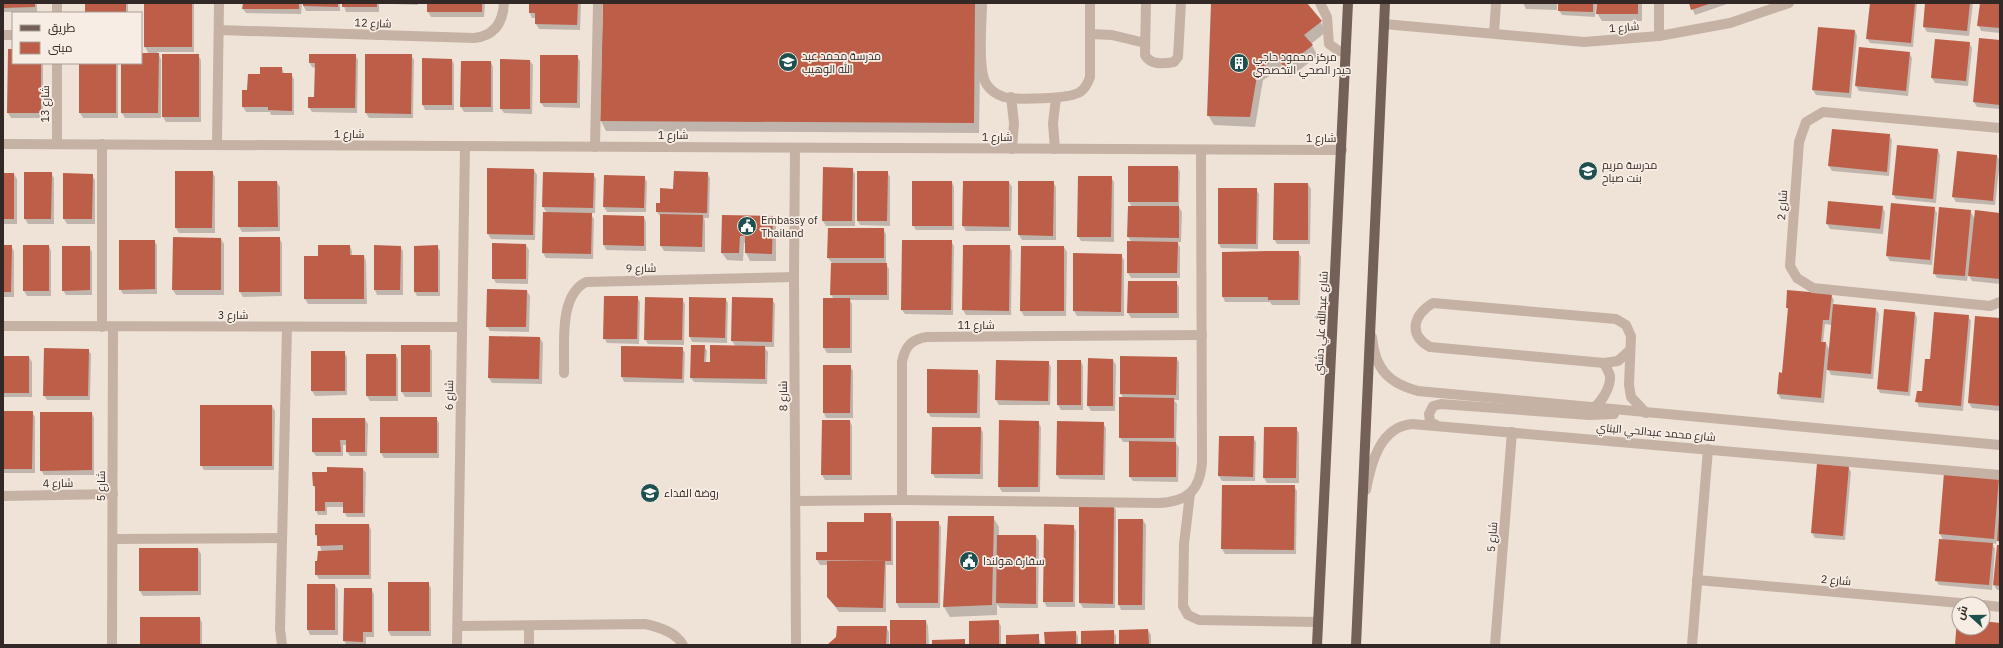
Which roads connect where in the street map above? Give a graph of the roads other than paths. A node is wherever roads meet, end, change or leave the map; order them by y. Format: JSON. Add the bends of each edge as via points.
{"nodes":[{"id":1,"x":219,"y":3,"type":"edge"},
{"id":2,"x":504,"y":3,"type":"edge"},
{"id":3,"x":598,"y":3,"type":"edge"},
{"id":4,"x":982,"y":3,"type":"edge"},
{"id":5,"x":1090,"y":3,"type":"edge"},
{"id":6,"x":1146,"y":3,"type":"edge"},
{"id":7,"x":1181,"y":3,"type":"edge"},
{"id":8,"x":1320,"y":3,"type":"edge"},
{"id":9,"x":1348,"y":3,"type":"edge"},
{"id":10,"x":1385,"y":3,"type":"edge"},
{"id":11,"x":1496,"y":3,"type":"edge"},
{"id":12,"x":1659,"y":3,"type":"edge"},
{"id":13,"x":1790,"y":3,"type":"edge"},
{"id":14,"x":1384,"y":24,"type":"junction"},
{"id":15,"x":219,"y":30,"type":"junction"},
{"id":16,"x":1494,"y":33,"type":"junction"},
{"id":17,"x":1090,"y":34,"type":"junction"},
{"id":18,"x":1659,"y":36,"type":"junction"},
{"id":19,"x":1145,"y":43,"type":"junction"},
{"id":20,"x":1346,"y":52,"type":"junction"},
{"id":21,"x":57,"y":64,"type":"edge"},
{"id":22,"x":1011,"y":97,"type":"junction"},
{"id":23,"x":1056,"y":98,"type":"junction"},
{"id":24,"x":2000,"y":128,"type":"edge"},
{"id":25,"x":3,"y":144,"type":"edge"},
{"id":26,"x":57,"y":144,"type":"junction"},
{"id":27,"x":102,"y":144,"type":"junction"},
{"id":28,"x":217,"y":145,"type":"junction"},
{"id":29,"x":465,"y":146,"type":"junction"},
{"id":30,"x":594,"y":147,"type":"junction"},
{"id":31,"x":795,"y":148,"type":"junction"},
{"id":32,"x":1012,"y":149,"type":"junction"},
{"id":33,"x":1055,"y":149,"type":"junction"},
{"id":34,"x":1201,"y":150,"type":"junction"},
{"id":35,"x":1342,"y":150,"type":"junction"},
{"id":36,"x":794,"y":277,"type":"junction"},
{"id":37,"x":2000,"y":302,"type":"edge"},
{"id":38,"x":3,"y":326,"type":"edge"},
{"id":39,"x":1371,"y":326,"type":"junction"},
{"id":40,"x":102,"y":327,"type":"junction"},
{"id":41,"x":113,"y":327,"type":"junction"},
{"id":42,"x":287,"y":327,"type":"junction"},
{"id":43,"x":462,"y":327,"type":"junction"},
{"id":44,"x":1202,"y":335,"type":"junction"},
{"id":45,"x":1630,"y":350,"type":"junction"},
{"id":46,"x":1604,"y":363,"type":"junction"},
{"id":47,"x":564,"y":373,"type":"dead end"},
{"id":48,"x":1594,"y":408,"type":"junction"},
{"id":49,"x":1641,"y":412,"type":"junction"},
{"id":50,"x":1436,"y":425,"type":"junction"},
{"id":51,"x":1512,"y":432,"type":"junction"},
{"id":52,"x":2000,"y":444,"type":"edge"},
{"id":53,"x":1708,"y":448,"type":"junction"},
{"id":54,"x":2000,"y":470,"type":"edge"},
{"id":55,"x":1982,"y":474,"type":"junction"},
{"id":56,"x":2000,"y":475,"type":"edge"},
{"id":57,"x":113,"y":494,"type":"junction"},
{"id":58,"x":1190,"y":494,"type":"junction"},
{"id":59,"x":3,"y":496,"type":"edge"},
{"id":60,"x":902,"y":500,"type":"junction"},
{"id":61,"x":796,"y":501,"type":"junction"},
{"id":62,"x":1363,"y":504,"type":"junction"},
{"id":63,"x":282,"y":538,"type":"junction"},
{"id":64,"x":113,"y":539,"type":"junction"},
{"id":65,"x":1697,"y":580,"type":"junction"},
{"id":66,"x":1951,"y":602,"type":"edge"},
{"id":67,"x":1318,"y":622,"type":"junction"},
{"id":68,"x":459,"y":626,"type":"junction"},
{"id":69,"x":529,"y":626,"type":"junction"},
{"id":70,"x":112,"y":645,"type":"edge"},
{"id":71,"x":282,"y":645,"type":"edge"},
{"id":72,"x":457,"y":645,"type":"edge"},
{"id":73,"x":529,"y":645,"type":"edge"},
{"id":74,"x":683,"y":645,"type":"edge"},
{"id":75,"x":796,"y":645,"type":"edge"},
{"id":76,"x":1317,"y":645,"type":"edge"},
{"id":77,"x":1356,"y":645,"type":"edge"},
{"id":78,"x":1495,"y":645,"type":"edge"},
{"id":79,"x":1692,"y":645,"type":"edge"}],
"edges":[{"from":1,"to":15,"type":"street"},
{"from":2,"to":15,"type":"street","name":"شارع 12","via":[[498,26],[490,34],[474,38]]},
{"from":3,"to":30,"type":"street"},
{"from":4,"to":22,"type":"street","via":[[983,78],[998,95]]},
{"from":5,"to":17,"type":"street"},
{"from":6,"to":19,"type":"street"},
{"from":7,"to":19,"type":"street","via":[[1179,52],[1176,60],[1170,63],[1150,62],[1145,55]]},
{"from":8,"to":20,"type":"street","via":[[1328,17],[1329,44],[1339,51]]},
{"from":9,"to":20,"type":"main road","name":"شارع عبدالله علي دشتي"},
{"from":10,"to":14,"type":"main road"},
{"from":11,"to":16,"type":"street"},
{"from":12,"to":18,"type":"street"},
{"from":13,"to":18,"type":"street","name":"شارع 1","via":[[1730,23]]},
{"from":14,"to":16,"type":"street","name":"شارع 1"},
{"from":14,"to":39,"type":"main road"},
{"from":15,"to":28,"type":"street"},
{"from":16,"to":18,"type":"street","name":"شارع 1","via":[[1584,42]]},
{"from":17,"to":19,"type":"street","via":[[1112,35]]},
{"from":17,"to":23,"type":"street","via":[[1090,77],[1086,86],[1071,96]]},
{"from":20,"to":35,"type":"main road","name":"شارع عبدالله علي دشتي"},
{"from":21,"to":26,"type":"street","name":"شارع 13"},
{"from":22,"to":23,"type":"street"},
{"from":22,"to":32,"type":"street","via":[[1014,123]]},
{"from":23,"to":33,"type":"street","via":[[1053,123]]},
{"from":24,"to":37,"type":"street","name":"شارع 2","via":[[1823,112],[1806,122],[1799,142],[1790,266],[1797,278],[1814,288],[1990,306]]},
{"from":25,"to":26,"type":"street","name":"شارع 1"},
{"from":26,"to":27,"type":"street","name":"شارع 1"},
{"from":27,"to":28,"type":"street","name":"شارع 1"},
{"from":27,"to":40,"type":"street"},
{"from":28,"to":29,"type":"street","name":"شارع 1"},
{"from":29,"to":30,"type":"street","name":"شارع 1"},
{"from":29,"to":43,"type":"street","name":"شارع 6"},
{"from":30,"to":31,"type":"street","name":"شارع 1"},
{"from":31,"to":32,"type":"street","name":"شارع 1"},
{"from":31,"to":36,"type":"street","name":"شارع 8"},
{"from":32,"to":33,"type":"street","name":"شارع 1"},
{"from":33,"to":34,"type":"street","name":"شارع 1"},
{"from":34,"to":35,"type":"street","name":"شارع 1"},
{"from":34,"to":44,"type":"street"},
{"from":35,"to":67,"type":"main road","name":"شارع عبدالله علي دشتي"},
{"from":36,"to":47,"type":"street","name":"شارع 9","via":[[586,282],[575,290],[568,304]]},
{"from":36,"to":61,"type":"street","name":"شارع 8"},
{"from":38,"to":40,"type":"street","name":"شارع 3"},
{"from":39,"to":48,"type":"street","name":"شارع محمد عبدالحي البناي","via":[[1375,354],[1382,371],[1396,383],[1410,389],[1428,393]]},
{"from":39,"to":62,"type":"main road"},
{"from":40,"to":41,"type":"street","name":"شارع 3"},
{"from":41,"to":42,"type":"street","name":"شارع 3"},
{"from":41,"to":57,"type":"street","name":"شارع 5"},
{"from":42,"to":43,"type":"street","name":"شارع 3"},
{"from":42,"to":63,"type":"street"},
{"from":43,"to":68,"type":"street","name":"شارع 6"},
{"from":44,"to":58,"type":"street","via":[[1202,462],[1198,484]]},
{"from":44,"to":60,"type":"street","name":"شارع 11","via":[[927,337],[914,340],[905,349],[902,362]]},
{"from":45,"to":46,"type":"street","via":[[1618,361]]},
{"from":45,"to":46,"type":"street","via":[[1631,336],[1626,325],[1616,319],[1433,303],[1422,309],[1417,319],[1416,332],[1420,342],[1430,347]]},
{"from":45,"to":49,"type":"street","via":[[1631,397]]},
{"from":46,"to":48,"type":"street","via":[[1610,375],[1602,401]]},
{"from":48,"to":49,"type":"street","name":"شارع محمد عبدالحي البناي"},
{"from":49,"to":50,"type":"street","via":[[1589,416],[1441,404],[1433,406],[1429,414],[1429,419]]},
{"from":49,"to":52,"type":"street","name":"شارع محمد عبدالحي البناي"},
{"from":50,"to":51,"type":"street","name":"شارع محمد عبدالحي البناي"},
{"from":50,"to":62,"type":"street","name":"شارع محمد عبدالحي البناي","via":[[1405,425],[1394,429],[1386,437],[1372,466]]},
{"from":51,"to":53,"type":"street","name":"شارع محمد عبدالحي البناي"},
{"from":51,"to":78,"type":"street","name":"شارع 5"},
{"from":53,"to":55,"type":"street","name":"شارع محمد عبدالحي البناي"},
{"from":53,"to":65,"type":"street"},
{"from":54,"to":55,"type":"street"},
{"from":55,"to":56,"type":"street","name":"شارع محمد عبدالحي البناي"},
{"from":57,"to":59,"type":"street","name":"شارع 4"},
{"from":57,"to":64,"type":"street","name":"شارع 5"},
{"from":58,"to":60,"type":"street","via":[[1176,500],[1158,502]]},
{"from":58,"to":67,"type":"street","via":[[1183,561],[1183,606],[1188,615],[1199,620]]},
{"from":60,"to":61,"type":"street"},
{"from":61,"to":75,"type":"street","name":"شارع 8"},
{"from":62,"to":77,"type":"main road"},
{"from":63,"to":64,"type":"street"},
{"from":63,"to":71,"type":"street"},
{"from":64,"to":70,"type":"street","name":"شارع 5"},
{"from":65,"to":66,"type":"street","name":"شارع 2"},
{"from":65,"to":79,"type":"street"},
{"from":67,"to":76,"type":"main road","name":"شارع عبدالله علي دشتي"},
{"from":68,"to":69,"type":"street"},
{"from":68,"to":72,"type":"street","name":"شارع 6"},
{"from":69,"to":73,"type":"street"},
{"from":69,"to":74,"type":"street","via":[[645,624],[667,631]]}]}
